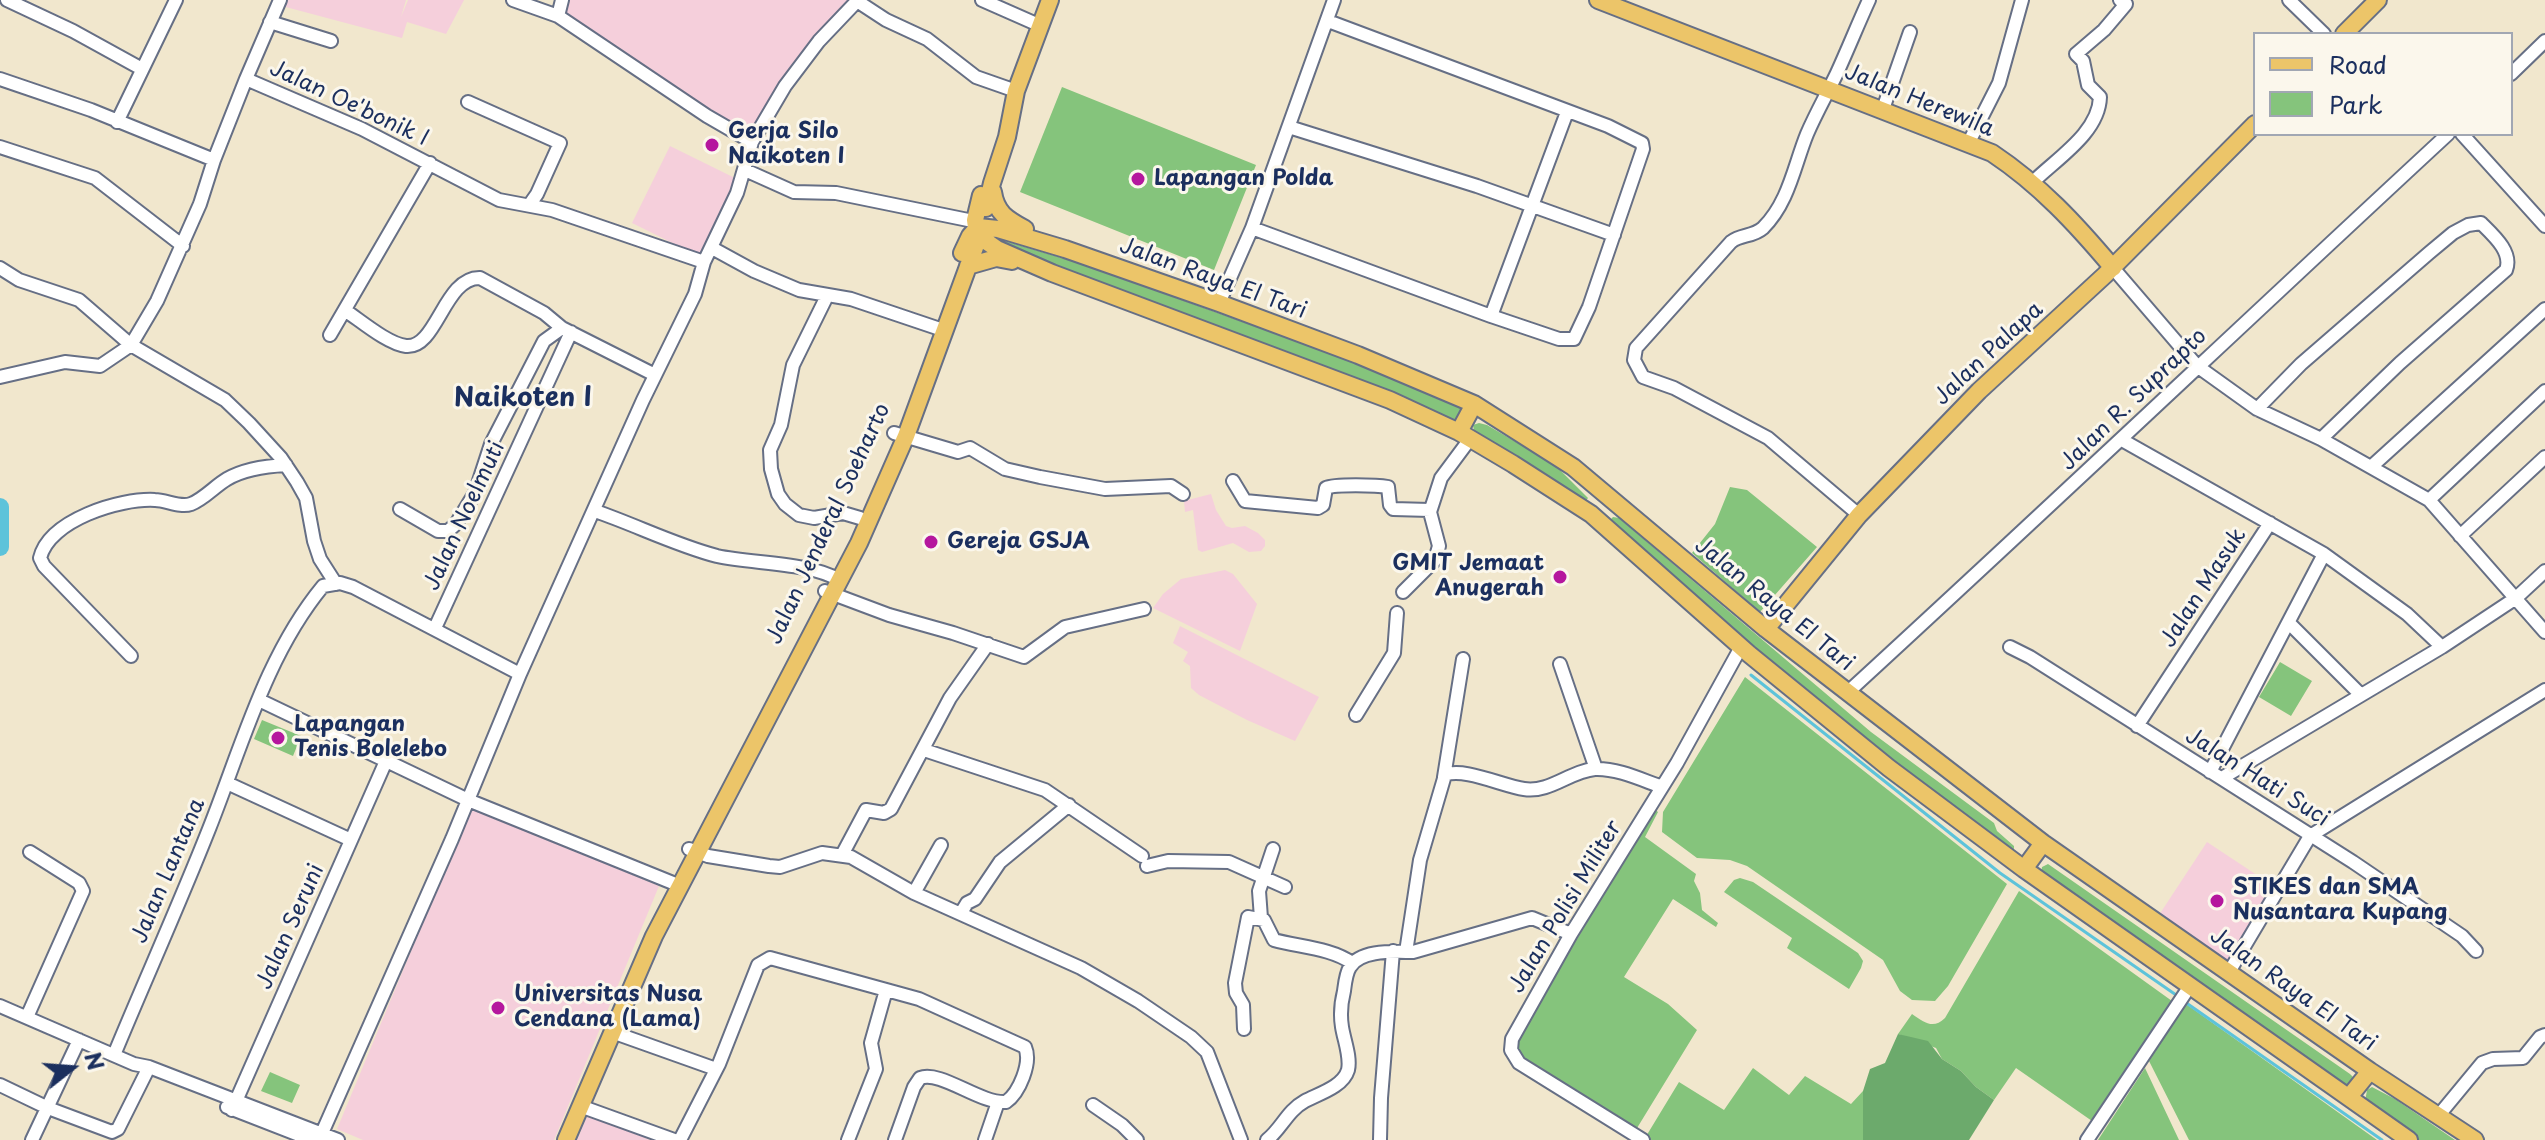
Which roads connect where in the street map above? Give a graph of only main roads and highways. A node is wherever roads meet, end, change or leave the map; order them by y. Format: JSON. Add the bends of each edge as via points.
{"nodes":[{"id":1,"x":1050,"y":0,"type":"edge"},
{"id":2,"x":1598,"y":0,"type":"edge"},
{"id":3,"x":2378,"y":0,"type":"edge"},
{"id":4,"x":2346,"y":32,"type":"edge"},
{"id":5,"x":2253,"y":126,"type":"edge"},
{"id":6,"x":986,"y":187,"type":"junction"},
{"id":7,"x":978,"y":229,"type":"junction"},
{"id":8,"x":1065,"y":249,"type":"junction"},
{"id":9,"x":965,"y":259,"type":"junction"},
{"id":10,"x":2113,"y":268,"type":"junction"},
{"id":11,"x":1052,"y":273,"type":"junction"},
{"id":12,"x":1474,"y":404,"type":"junction"},
{"id":13,"x":900,"y":435,"type":"junction"},
{"id":14,"x":1465,"y":435,"type":"junction"},
{"id":15,"x":1606,"y":494,"type":"junction"},
{"id":16,"x":1591,"y":514,"type":"junction"},
{"id":17,"x":832,"y":585,"type":"junction"},
{"id":18,"x":1766,"y":629,"type":"junction"},
{"id":19,"x":2043,"y":843,"type":"junction"},
{"id":20,"x":694,"y":851,"type":"junction"},
{"id":21,"x":2024,"y":869,"type":"junction"},
{"id":22,"x":652,"y":942,"type":"junction"},
{"id":23,"x":2370,"y":1071,"type":"junction"},
{"id":24,"x":2349,"y":1097,"type":"junction"},
{"id":25,"x":566,"y":1140,"type":"edge"},
{"id":26,"x":2409,"y":1140,"type":"edge"},
{"id":27,"x":2475,"y":1140,"type":"edge"}],
"edges":[{"from":1,"to":6,"type":"main road","name":"Jalan Jenderal Soeharto"},
{"from":2,"to":10,"type":"main road","name":"Jalan Herewila","via":[[1969,142],[2030,180]]},
{"from":3,"to":4,"type":"main road"},
{"from":5,"to":10,"type":"main road","name":"Jalan Palapa"},
{"from":6,"to":7,"type":"main road","name":"Jalan Jenderal Soeharto"},
{"from":6,"to":8,"type":"main road","via":[[1006,219]]},
{"from":7,"to":8,"type":"main road","name":"Jalan Raya El Tari"},
{"from":7,"to":9,"type":"main road","name":"Jalan Jenderal Soeharto"},
{"from":7,"to":11,"type":"main road"},
{"from":8,"to":12,"type":"main road","name":"Jalan Raya El Tari","via":[[1358,355]]},
{"from":9,"to":11,"type":"main road","via":[[996,258]]},
{"from":9,"to":13,"type":"main road","name":"Jalan Jenderal Soeharto"},
{"from":9,"to":13,"type":"main road","name":"Jalan Jenderal Soeharto"},
{"from":10,"to":18,"type":"main road","name":"Jalan Palapa","via":[[1979,391],[1859,515]]},
{"from":11,"to":14,"type":"main road","via":[[1348,384]]},
{"from":12,"to":14,"type":"main road"},
{"from":12,"to":15,"type":"main road","name":"Jalan Raya El Tari"},
{"from":13,"to":17,"type":"main road","name":"Jalan Jenderal Soeharto"},
{"from":13,"to":17,"type":"main road","name":"Jalan Jenderal Soeharto","via":[[859,543]]},
{"from":14,"to":16,"type":"main road"},
{"from":15,"to":16,"type":"main road"},
{"from":15,"to":18,"type":"main road","name":"Jalan Raya El Tari"},
{"from":16,"to":21,"type":"main road","via":[[1741,647]]},
{"from":17,"to":20,"type":"main road","name":"Jalan Jenderal Soeharto"},
{"from":18,"to":19,"type":"main road","name":"Jalan Raya El Tari"},
{"from":19,"to":21,"type":"main road"},
{"from":19,"to":23,"type":"main road","name":"Jalan Raya El Tari"},
{"from":20,"to":22,"type":"main road","name":"Jalan Jenderal Soeharto"},
{"from":20,"to":22,"type":"main road","name":"Jalan Jenderal Soeharto","via":[[673,883],[651,932]]},
{"from":21,"to":24,"type":"main road","via":[[2185,994]]},
{"from":22,"to":25,"type":"main road","name":"Jalan Jenderal Soeharto"},
{"from":23,"to":24,"type":"main road"},
{"from":23,"to":27,"type":"main road","name":"Jalan Raya El Tari"},
{"from":24,"to":26,"type":"main road"}]}
